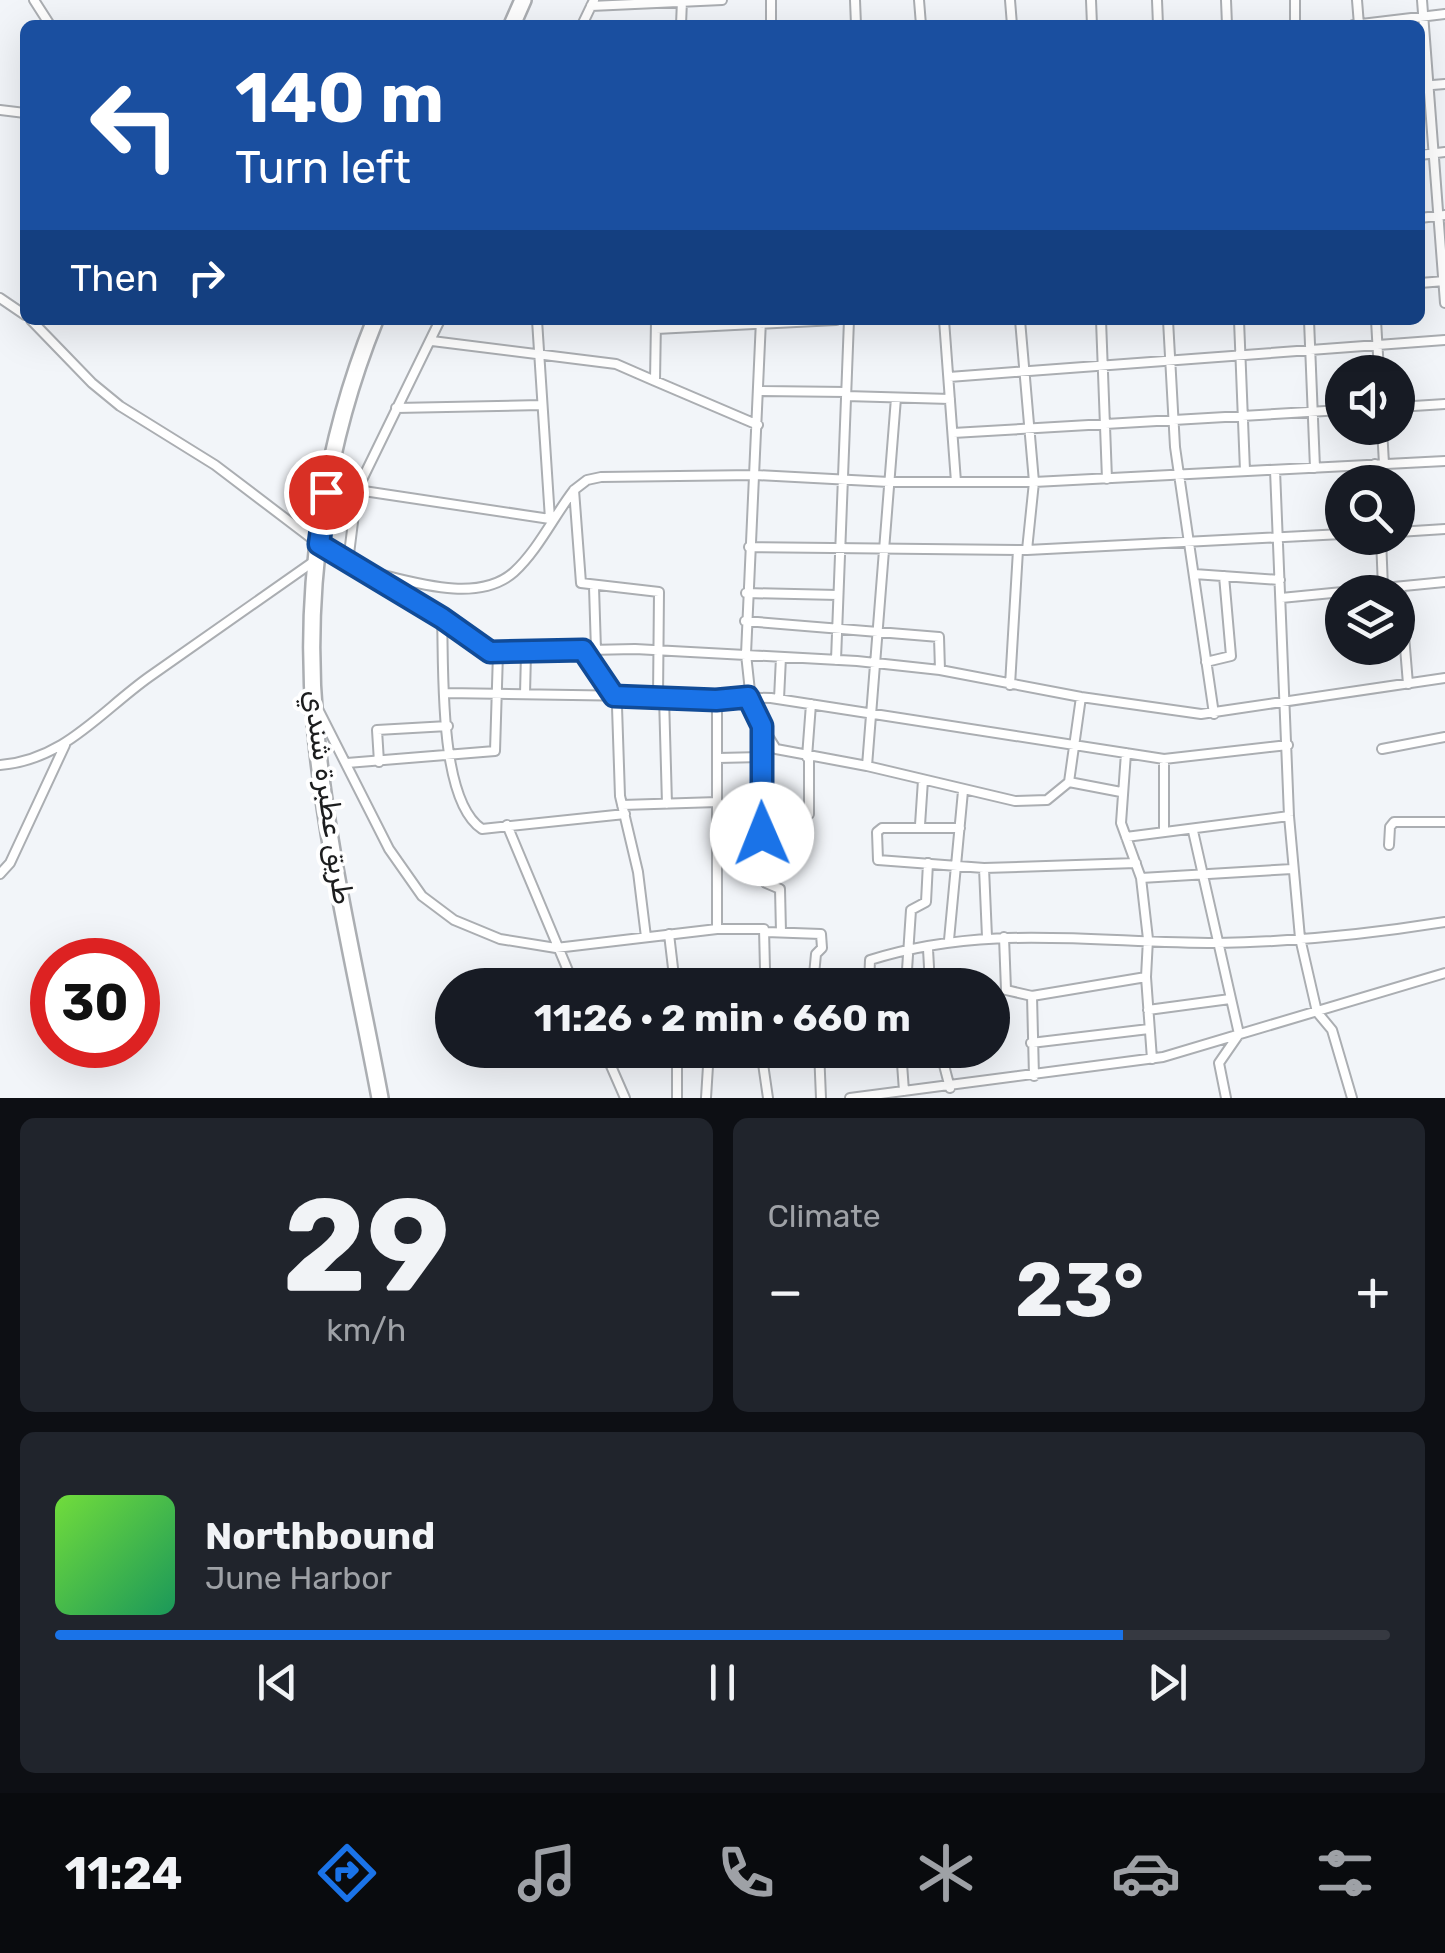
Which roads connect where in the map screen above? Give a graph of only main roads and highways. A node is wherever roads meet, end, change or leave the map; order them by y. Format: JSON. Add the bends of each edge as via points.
{"nodes":[{"id":1,"x":373,"y":325,"type":"edge"},
{"id":2,"x":380,"y":1098,"type":"edge"}],
"edges":[{"from":1,"to":2,"type":"highway","name":"طريق عطبرة شندي","via":[[336,436],[318,551],[314,704],[327,814]]}]}
